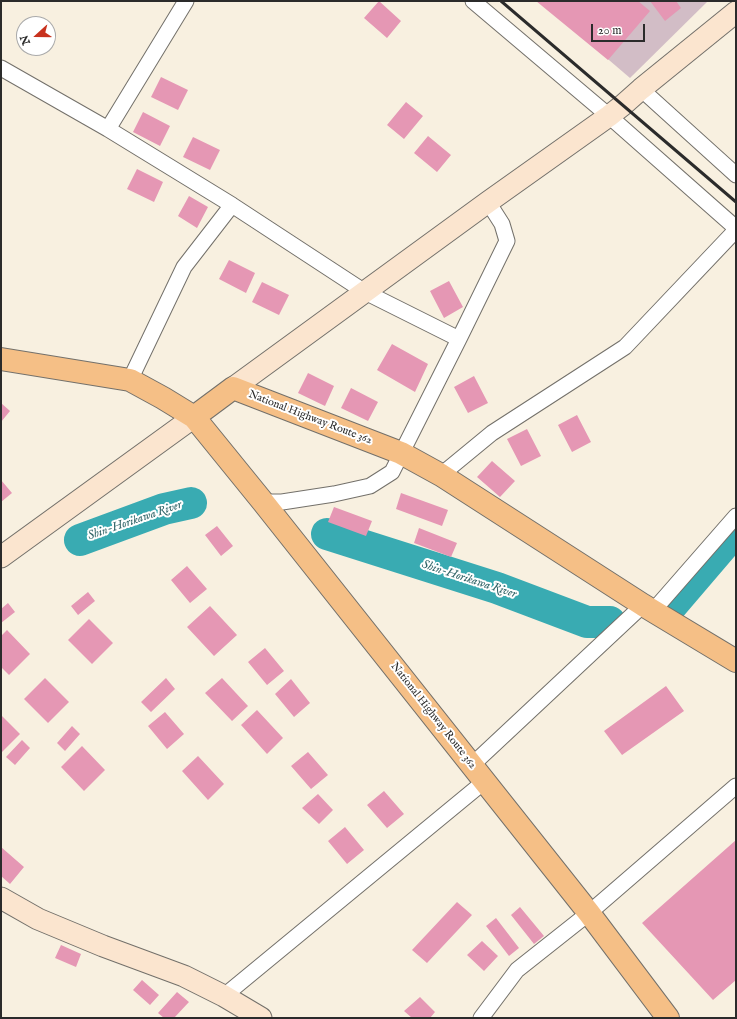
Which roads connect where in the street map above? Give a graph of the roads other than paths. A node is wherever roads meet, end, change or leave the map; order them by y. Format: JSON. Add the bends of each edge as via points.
{"nodes":[{"id":1,"x":186,"y":1,"type":"edge"},
{"id":2,"x":473,"y":1,"type":"edge"},
{"id":3,"x":736,"y":12,"type":"edge"},
{"id":4,"x":1,"y":68,"type":"edge"},
{"id":5,"x":641,"y":89,"type":"junction"},
{"id":6,"x":609,"y":116,"type":"junction"},
{"id":7,"x":108,"y":129,"type":"junction"},
{"id":8,"x":736,"y":175,"type":"edge"},
{"id":9,"x":488,"y":202,"type":"junction"},
{"id":10,"x":232,"y":205,"type":"junction"},
{"id":11,"x":736,"y":229,"type":"edge"},
{"id":12,"x":364,"y":292,"type":"junction"},
{"id":13,"x":459,"y":339,"type":"junction"},
{"id":14,"x":1,"y":359,"type":"edge"},
{"id":15,"x":130,"y":380,"type":"junction"},
{"id":16,"x":233,"y":388,"type":"junction"},
{"id":17,"x":194,"y":417,"type":"junction"},
{"id":18,"x":401,"y":453,"type":"junction"},
{"id":19,"x":441,"y":475,"type":"junction"},
{"id":20,"x":263,"y":502,"type":"junction"},
{"id":21,"x":736,"y":516,"type":"edge"},
{"id":22,"x":1,"y":557,"type":"edge"},
{"id":23,"x":648,"y":608,"type":"junction"},
{"id":24,"x":736,"y":660,"type":"edge"},
{"id":25,"x":478,"y":773,"type":"junction"},
{"id":26,"x":736,"y":786,"type":"edge"},
{"id":27,"x":1,"y":898,"type":"edge"},
{"id":28,"x":589,"y":913,"type":"junction"},
{"id":29,"x":224,"y":996,"type":"junction"},
{"id":30,"x":261,"y":1018,"type":"edge"},
{"id":31,"x":481,"y":1018,"type":"edge"},
{"id":32,"x":668,"y":1018,"type":"edge"}],
"edges":[{"from":1,"to":7,"type":"street"},
{"from":2,"to":6,"type":"street"},
{"from":3,"to":5,"type":"street"},
{"from":4,"to":7,"type":"street"},
{"from":5,"to":6,"type":"street"},
{"from":5,"to":8,"type":"street"},
{"from":6,"to":9,"type":"street"},
{"from":6,"to":11,"type":"street"},
{"from":7,"to":10,"type":"street"},
{"from":9,"to":12,"type":"street"},
{"from":9,"to":13,"type":"street","via":[[502,224],[507,241]]},
{"from":10,"to":12,"type":"street"},
{"from":10,"to":15,"type":"street","via":[[184,267]]},
{"from":11,"to":19,"type":"street","via":[[626,347],[492,433]]},
{"from":12,"to":13,"type":"street"},
{"from":12,"to":16,"type":"street"},
{"from":13,"to":18,"type":"street"},
{"from":14,"to":15,"type":"highway","name":"National Highway Route 362"},
{"from":15,"to":17,"type":"highway","name":"National Highway Route 362"},
{"from":16,"to":17,"type":"highway"},
{"from":16,"to":18,"type":"highway","name":"National Highway Route 362"},
{"from":17,"to":20,"type":"highway","name":"National Highway Route 362"},
{"from":17,"to":22,"type":"street"},
{"from":18,"to":19,"type":"highway","name":"National Highway Route 362"},
{"from":18,"to":20,"type":"street","via":[[392,472],[370,486],[303,499]]},
{"from":19,"to":23,"type":"highway","name":"National Highway Route 362"},
{"from":20,"to":25,"type":"highway","name":"National Highway Route 362"},
{"from":21,"to":23,"type":"street"},
{"from":23,"to":24,"type":"highway","name":"National Highway Route 362"},
{"from":23,"to":25,"type":"street"},
{"from":25,"to":28,"type":"highway","name":"National Highway Route 362"},
{"from":25,"to":29,"type":"street"},
{"from":26,"to":28,"type":"street"},
{"from":27,"to":29,"type":"street","via":[[38,919],[184,976]]},
{"from":28,"to":31,"type":"street","via":[[517,970]]},
{"from":28,"to":32,"type":"highway","name":"National Highway Route 362"},
{"from":29,"to":30,"type":"street"}]}
